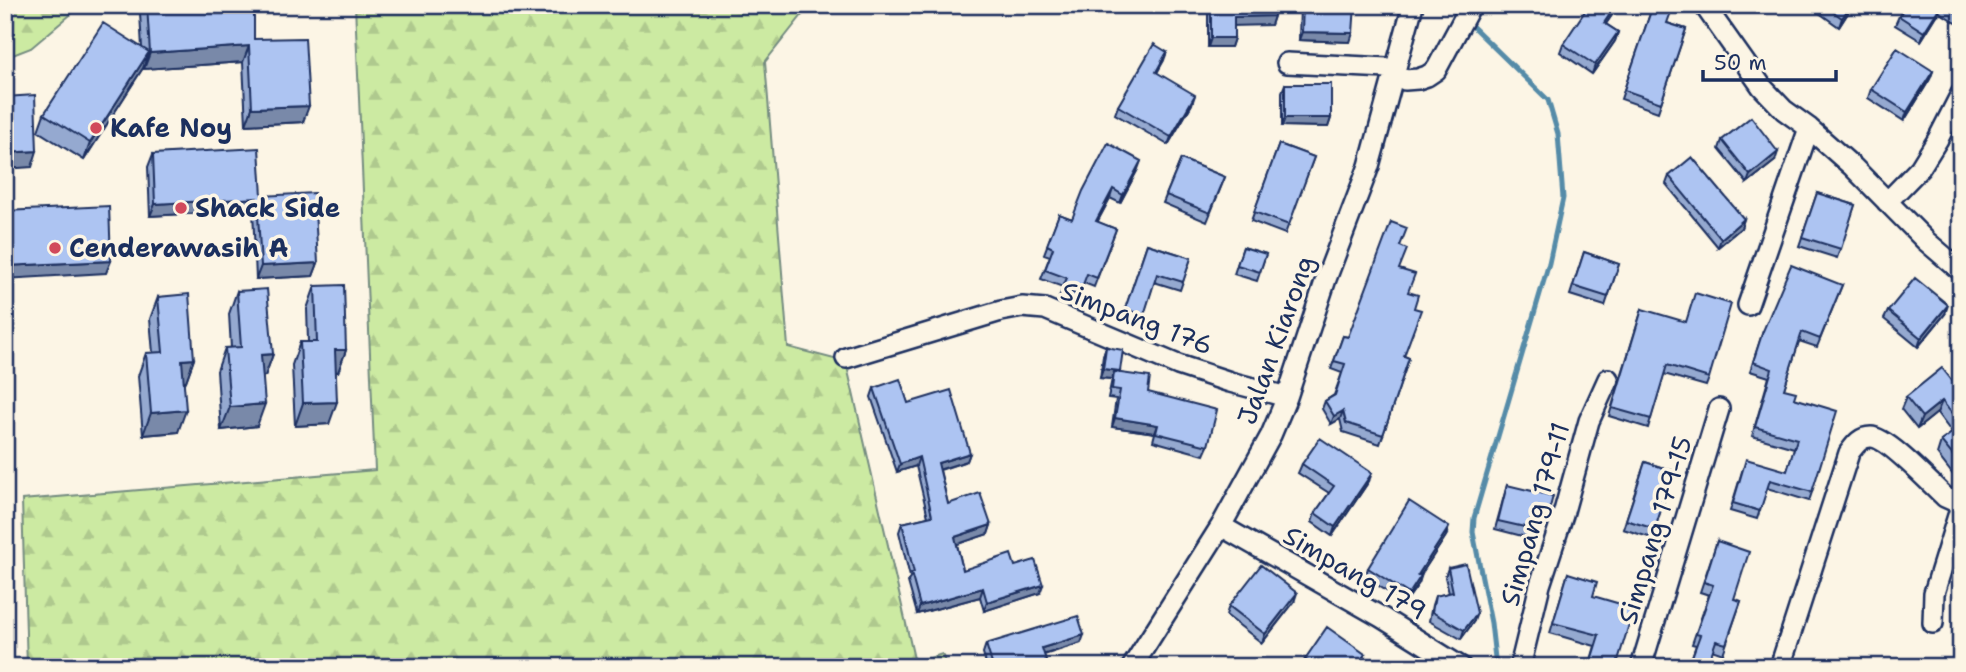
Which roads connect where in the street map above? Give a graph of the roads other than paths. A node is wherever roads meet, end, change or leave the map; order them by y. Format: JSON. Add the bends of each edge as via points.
{"nodes":[{"id":1,"x":1413,"y":5,"type":"edge"},
{"id":2,"x":1471,"y":5,"type":"edge"},
{"id":3,"x":1704,"y":5,"type":"edge"},
{"id":4,"x":1287,"y":62,"type":"dead end"},
{"id":5,"x":1395,"y":74,"type":"junction"},
{"id":6,"x":1961,"y":94,"type":"edge"},
{"id":7,"x":1809,"y":128,"type":"junction"},
{"id":8,"x":1887,"y":202,"type":"junction"},
{"id":9,"x":1961,"y":271,"type":"edge"},
{"id":10,"x":1748,"y":305,"type":"dead end"},
{"id":11,"x":846,"y":358,"type":"dead end"},
{"id":12,"x":1608,"y":379,"type":"dead end"},
{"id":13,"x":1287,"y":397,"type":"junction"},
{"id":14,"x":1719,"y":409,"type":"dead end"},
{"id":15,"x":1961,"y":500,"type":"edge"},
{"id":16,"x":1961,"y":506,"type":"edge"},
{"id":17,"x":1221,"y":526,"type":"junction"},
{"id":18,"x":1933,"y":623,"type":"dead end"},
{"id":19,"x":1132,"y":667,"type":"edge"},
{"id":20,"x":1461,"y":667,"type":"edge"},
{"id":21,"x":1520,"y":667,"type":"edge"},
{"id":22,"x":1641,"y":667,"type":"edge"},
{"id":23,"x":1780,"y":667,"type":"edge"}],
"edges":[{"from":1,"to":5,"type":"street","name":"Jalan Kiarong"},
{"from":2,"to":5,"type":"street","via":[[1436,70],[1418,79],[1405,80]]},
{"from":3,"to":7,"type":"street","via":[[1762,87]]},
{"from":4,"to":5,"type":"street","via":[[1387,68]]},
{"from":5,"to":13,"type":"street","name":"Jalan Kiarong","via":[[1369,166]]},
{"from":6,"to":8,"type":"street","via":[[1920,168]]},
{"from":7,"to":8,"type":"street"},
{"from":7,"to":10,"type":"street"},
{"from":8,"to":9,"type":"street"},
{"from":11,"to":13,"type":"street","name":"Simpang 176","via":[[1001,311],[1045,309],[1178,365]]},
{"from":12,"to":21,"type":"street","name":"Simpang 179-11","via":[[1589,421]]},
{"from":13,"to":17,"type":"street","name":"Jalan Kiarong"},
{"from":14,"to":22,"type":"street","name":"Simpang 179-15"},
{"from":15,"to":23,"type":"street","via":[[1945,497],[1878,438],[1867,436],[1856,443]]},
{"from":16,"to":18,"type":"street","via":[[1934,593]]},
{"from":17,"to":19,"type":"street","name":"Jalan Kiarong"},
{"from":17,"to":20,"type":"street","name":"Simpang 179"}]}
